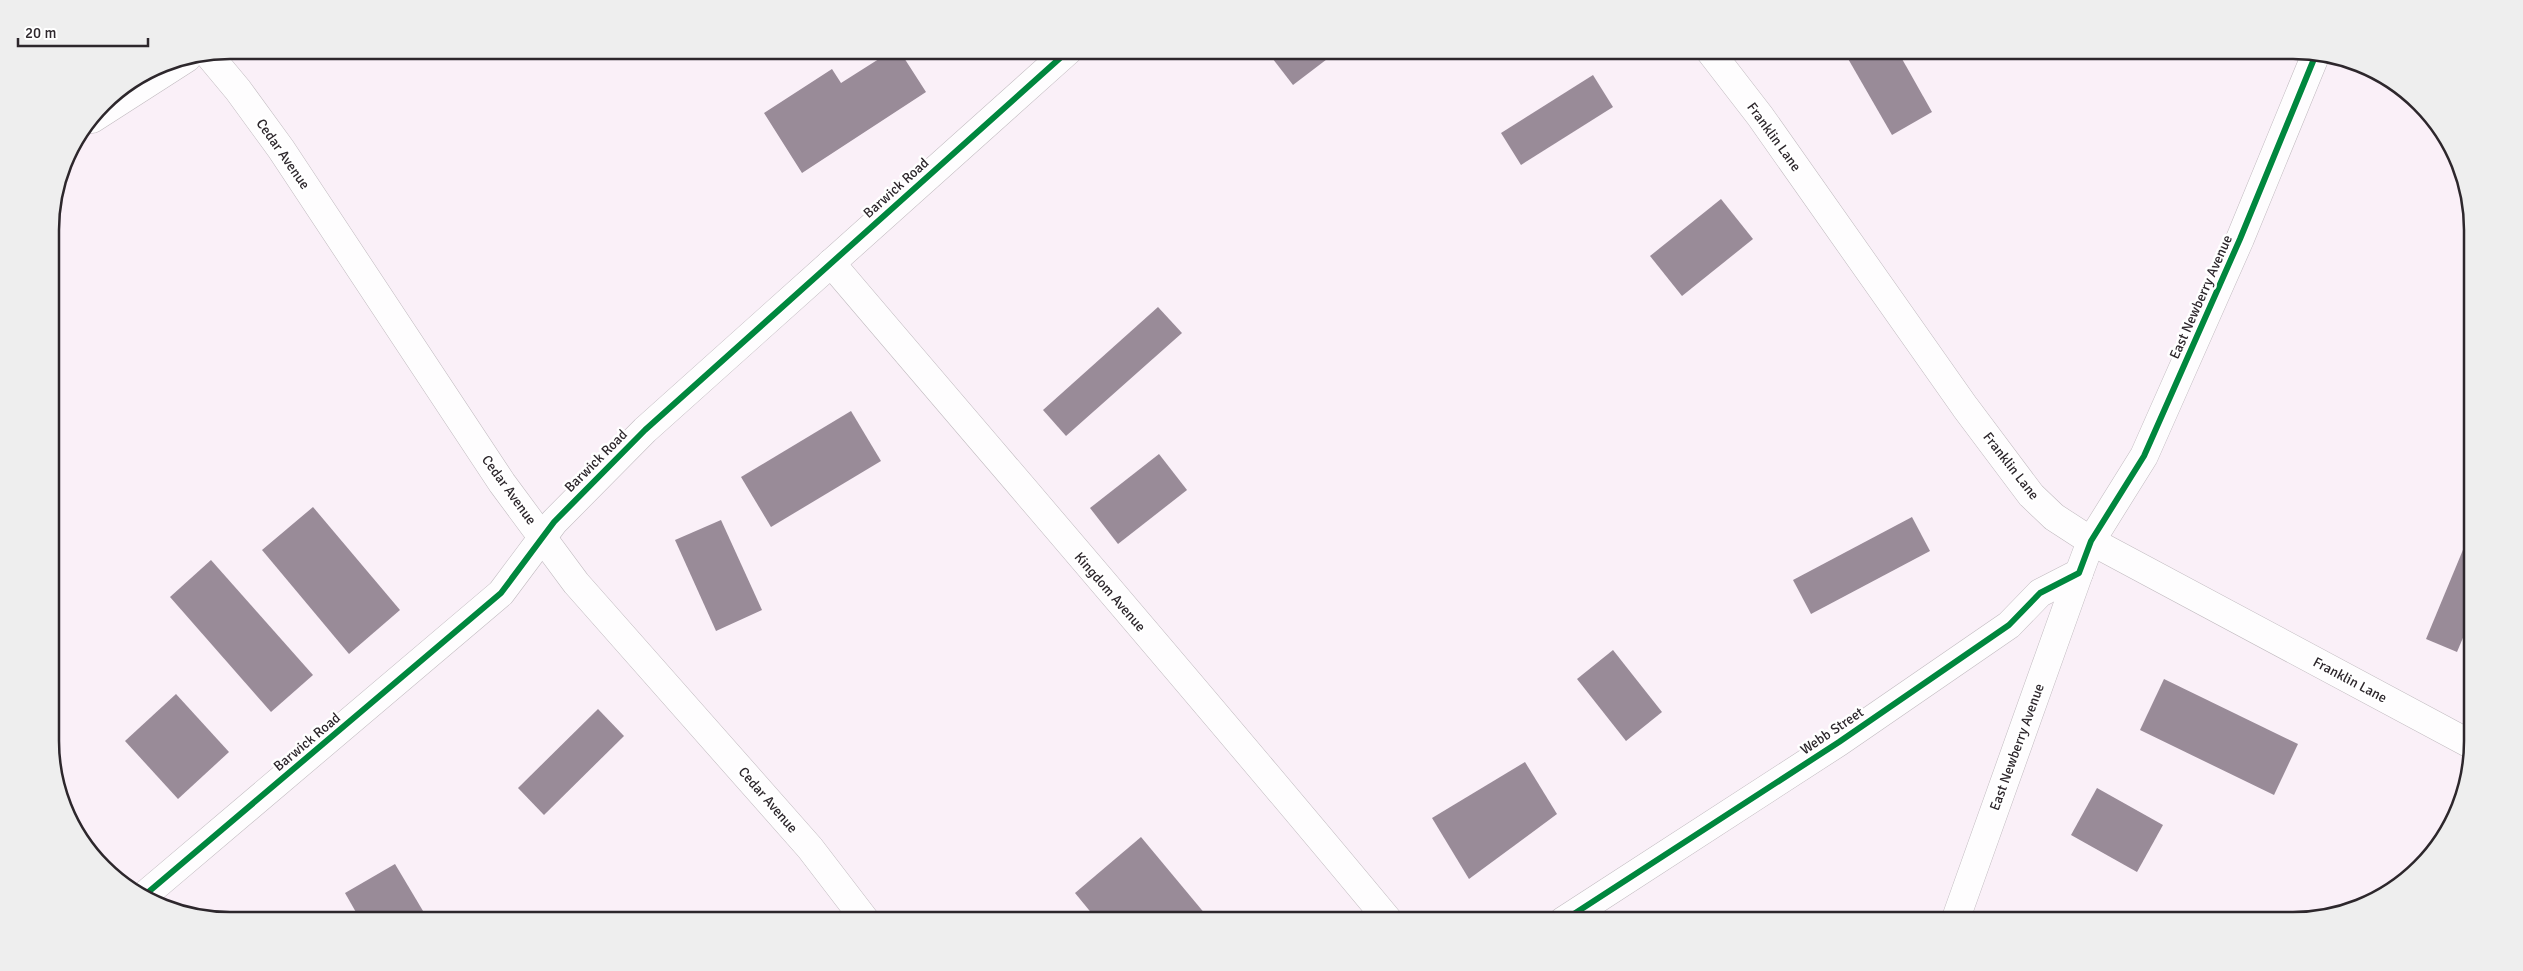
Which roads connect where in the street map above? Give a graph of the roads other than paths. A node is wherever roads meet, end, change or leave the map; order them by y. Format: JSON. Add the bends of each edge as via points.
{"nodes":[{"id":1,"x":1059,"y":59,"type":"edge"},
{"id":2,"x":1716,"y":59,"type":"edge"},
{"id":3,"x":213,"y":60,"type":"edge"},
{"id":4,"x":2314,"y":60,"type":"edge"},
{"id":5,"x":166,"y":71,"type":"edge"},
{"id":6,"x":113,"y":106,"type":"edge"},
{"id":7,"x":831,"y":263,"type":"junction"},
{"id":8,"x":543,"y":537,"type":"junction"},
{"id":9,"x":2090,"y":541,"type":"junction"},
{"id":10,"x":2079,"y":573,"type":"junction"},
{"id":11,"x":2464,"y":741,"type":"edge"},
{"id":12,"x":149,"y":892,"type":"edge"},
{"id":13,"x":859,"y":912,"type":"edge"},
{"id":14,"x":1382,"y":912,"type":"edge"},
{"id":15,"x":1577,"y":912,"type":"edge"},
{"id":16,"x":1958,"y":912,"type":"edge"}],
"edges":[{"from":1,"to":7,"type":"street","name":"Barwick Road"},
{"from":2,"to":9,"type":"street","name":"Franklin Lane","via":[[2031,495],[2054,517]]},
{"from":3,"to":8,"type":"street","name":"Cedar Avenue","via":[[281,149],[502,483]]},
{"from":4,"to":9,"type":"street","name":"East Newberry Avenue","via":[[2240,239],[2144,456]]},
{"from":5,"to":6,"type":"street"},
{"from":7,"to":8,"type":"street","name":"Barwick Road","via":[[645,430],[586,487]]},
{"from":7,"to":14,"type":"street","name":"Kingdom Avenue","via":[[1093,573],[1223,721]]},
{"from":8,"to":12,"type":"street","name":"Barwick Road","via":[[501,593]]},
{"from":8,"to":13,"type":"street","name":"Cedar Avenue","via":[[576,583],[810,848]]},
{"from":9,"to":10,"type":"street"},
{"from":9,"to":11,"type":"street","name":"Franklin Lane"},
{"from":10,"to":15,"type":"street","name":"Webb Street","via":[[2040,593],[2009,625],[1839,742]]},
{"from":10,"to":16,"type":"street","name":"East Newberry Avenue"}]}
